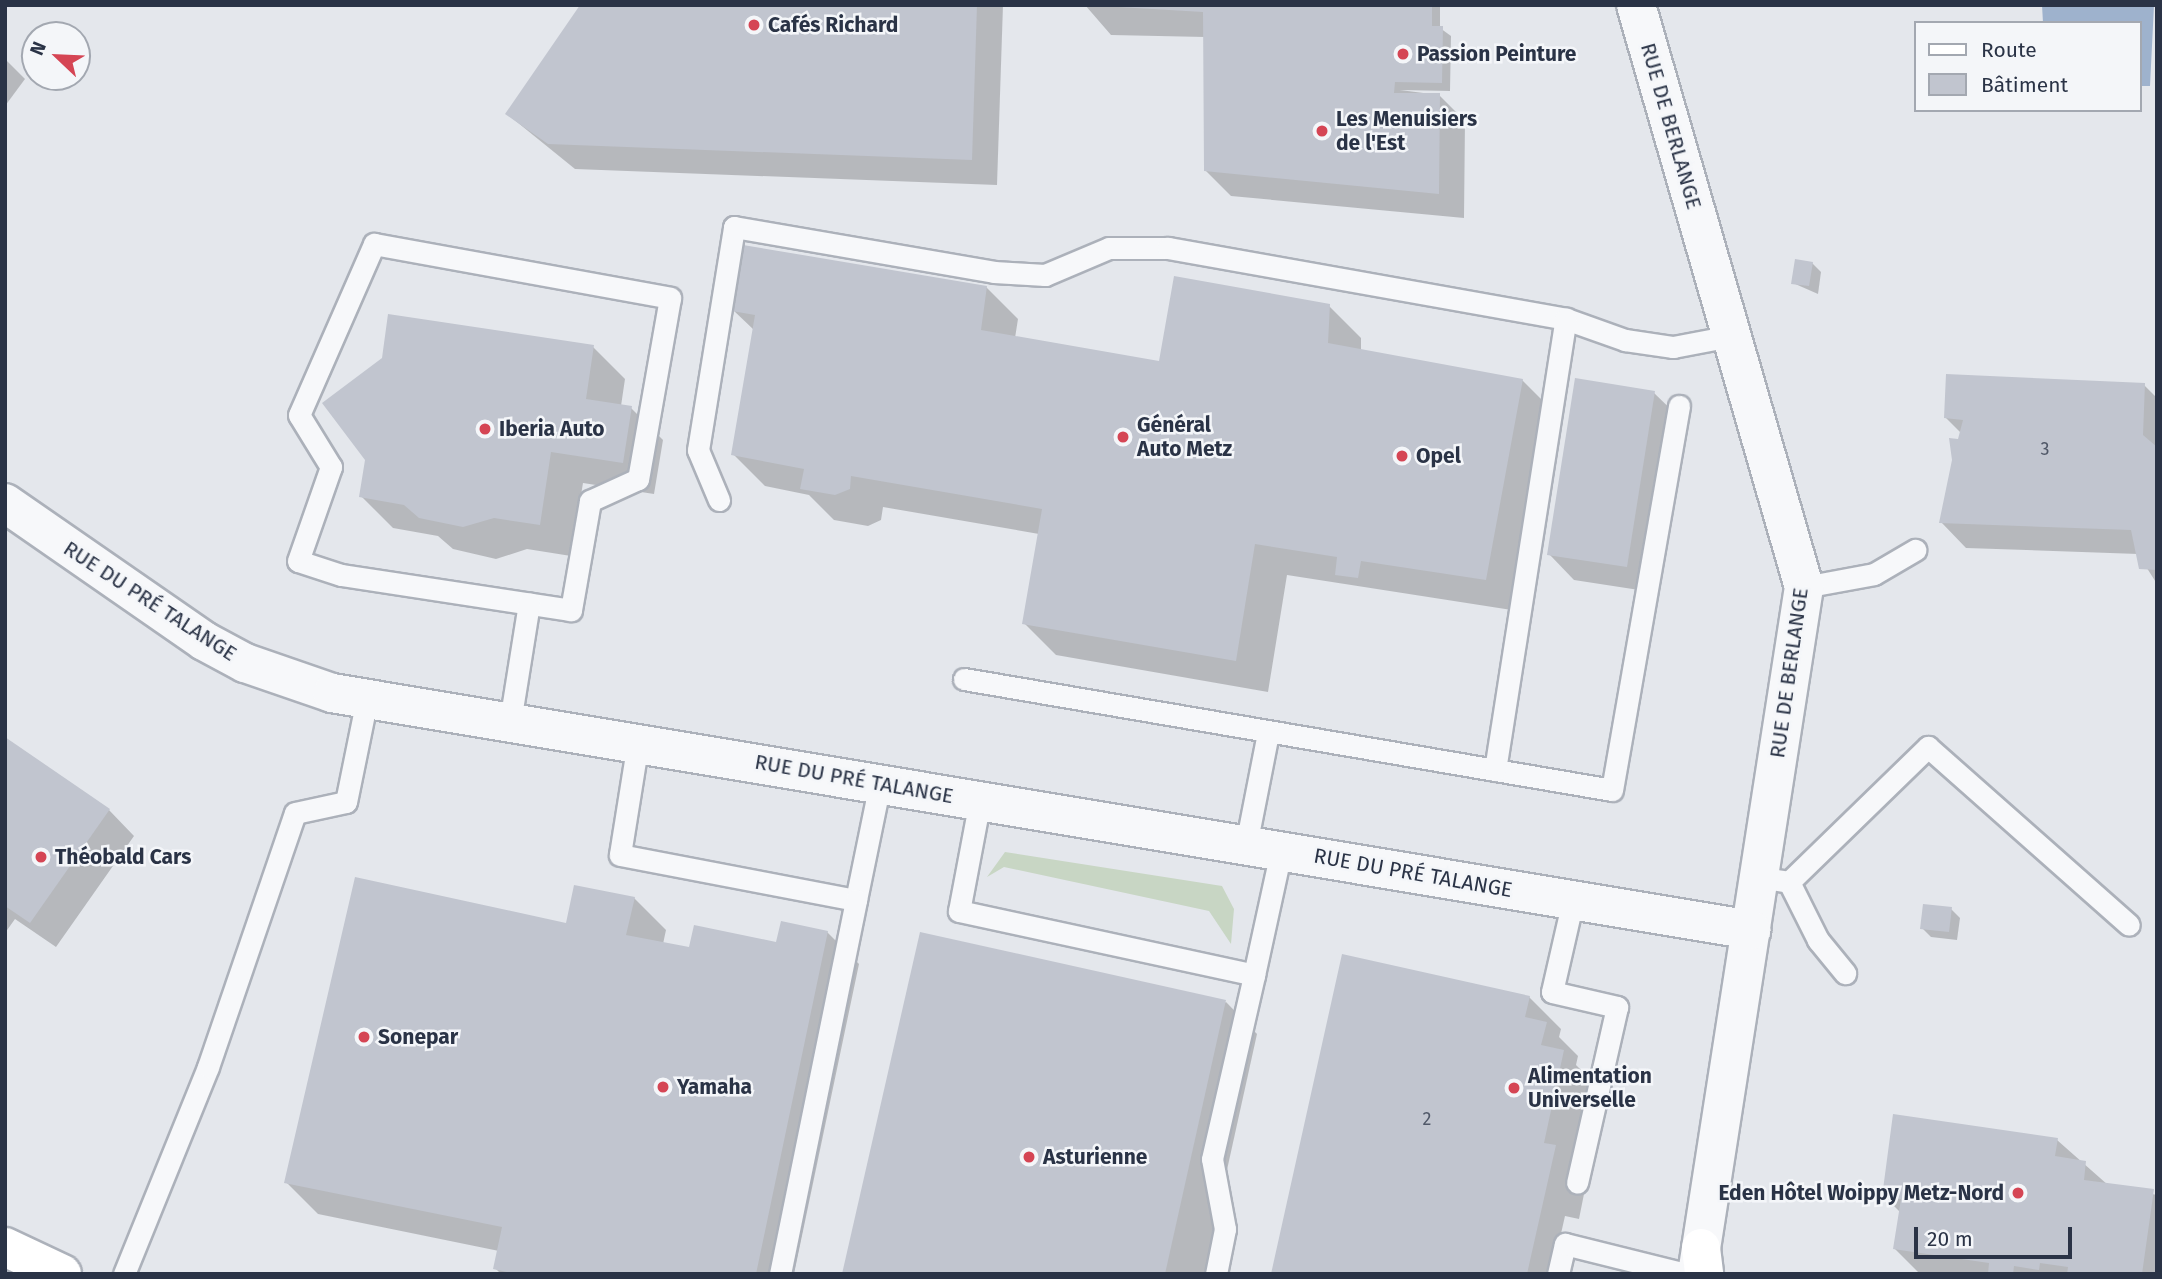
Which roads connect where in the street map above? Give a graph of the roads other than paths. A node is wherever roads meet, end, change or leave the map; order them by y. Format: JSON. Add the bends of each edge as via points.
{"nodes":[{"id":1,"x":1636,"y":5,"type":"edge"},
{"id":2,"x":1566,"y":319,"type":"junction"},
{"id":3,"x":1731,"y":335,"type":"junction"},
{"id":4,"x":1679,"y":406,"type":"dead end"},
{"id":5,"x":719,"y":500,"type":"dead end"},
{"id":6,"x":5,"y":503,"type":"edge"},
{"id":7,"x":1915,"y":550,"type":"dead end"},
{"id":8,"x":1804,"y":587,"type":"junction"},
{"id":9,"x":529,"y":604,"type":"junction"},
{"id":10,"x":964,"y":679,"type":"dead end"},
{"id":11,"x":367,"y":699,"type":"junction"},
{"id":12,"x":510,"y":722,"type":"junction"},
{"id":13,"x":1268,"y":733,"type":"junction"},
{"id":14,"x":638,"y":742,"type":"junction"},
{"id":15,"x":1495,"y":770,"type":"junction"},
{"id":16,"x":880,"y":783,"type":"junction"},
{"id":17,"x":981,"y":800,"type":"junction"},
{"id":18,"x":1263,"y":848,"type":"junction"},
{"id":19,"x":1774,"y":880,"type":"junction"},
{"id":20,"x":856,"y":900,"type":"junction"},
{"id":21,"x":1573,"y":900,"type":"junction"},
{"id":22,"x":2129,"y":925,"type":"dead end"},
{"id":23,"x":1751,"y":930,"type":"junction"},
{"id":24,"x":1845,"y":973,"type":"dead end"},
{"id":25,"x":1254,"y":975,"type":"junction"},
{"id":26,"x":1577,"y":1183,"type":"dead end"},
{"id":27,"x":5,"y":1247,"type":"edge"},
{"id":28,"x":1697,"y":1267,"type":"edge"},
{"id":29,"x":62,"y":1274,"type":"edge"},
{"id":30,"x":124,"y":1274,"type":"edge"},
{"id":31,"x":780,"y":1274,"type":"edge"},
{"id":32,"x":1216,"y":1274,"type":"edge"},
{"id":33,"x":1558,"y":1274,"type":"edge"}],
"edges":[{"from":1,"to":3,"type":"street","name":"RUE DE BERLANGE"},
{"from":2,"to":3,"type":"lane","via":[[1625,340],[1673,347]]},
{"from":2,"to":5,"type":"lane","via":[[1168,248],[1109,247],[1045,275],[994,272],[734,227],[698,450]]},
{"from":2,"to":15,"type":"lane"},
{"from":3,"to":8,"type":"street","name":"RUE DE BERLANGE"},
{"from":4,"to":15,"type":"lane","via":[[1612,790]]},
{"from":6,"to":11,"type":"street","name":"RUE DU PRÉ TALANGE","via":[[214,646],[292,682]]},
{"from":7,"to":8,"type":"lane","via":[[1874,574]]},
{"from":8,"to":19,"type":"street","name":"RUE DE BERLANGE"},
{"from":9,"to":9,"type":"lane","via":[[341,575],[298,561],[331,467],[299,415],[374,244],[670,298],[638,479],[590,501],[571,610]]},
{"from":9,"to":12,"type":"lane"},
{"from":10,"to":13,"type":"lane"},
{"from":11,"to":12,"type":"street","name":"RUE DU PRÉ TALANGE"},
{"from":11,"to":30,"type":"lane","via":[[346,802],[295,813],[208,1067]]},
{"from":12,"to":14,"type":"street","name":"RUE DU PRÉ TALANGE"},
{"from":13,"to":15,"type":"lane"},
{"from":13,"to":18,"type":"lane"},
{"from":14,"to":16,"type":"street","name":"RUE DU PRÉ TALANGE"},
{"from":14,"to":20,"type":"lane","via":[[620,855]]},
{"from":16,"to":17,"type":"street","name":"RUE DU PRÉ TALANGE"},
{"from":16,"to":20,"type":"lane"},
{"from":17,"to":18,"type":"street","name":"RUE DU PRÉ TALANGE"},
{"from":17,"to":25,"type":"lane","via":[[959,911]]},
{"from":18,"to":21,"type":"street","name":"RUE DU PRÉ TALANGE"},
{"from":18,"to":25,"type":"lane"},
{"from":19,"to":22,"type":"lane","via":[[1928,747]]},
{"from":19,"to":23,"type":"street","name":"RUE DE BERLANGE"},
{"from":19,"to":24,"type":"lane"},
{"from":20,"to":31,"type":"lane"},
{"from":21,"to":23,"type":"street","name":"RUE DU PRÉ TALANGE"},
{"from":21,"to":26,"type":"lane","via":[[1552,992],[1617,1007]]},
{"from":23,"to":28,"type":"street","name":"RUE DE BERLANGE"},
{"from":25,"to":32,"type":"lane","via":[[1212,1159],[1226,1229]]},
{"from":27,"to":29,"type":"main road"},
{"from":28,"to":33,"type":"lane","via":[[1564,1244]]}]}
